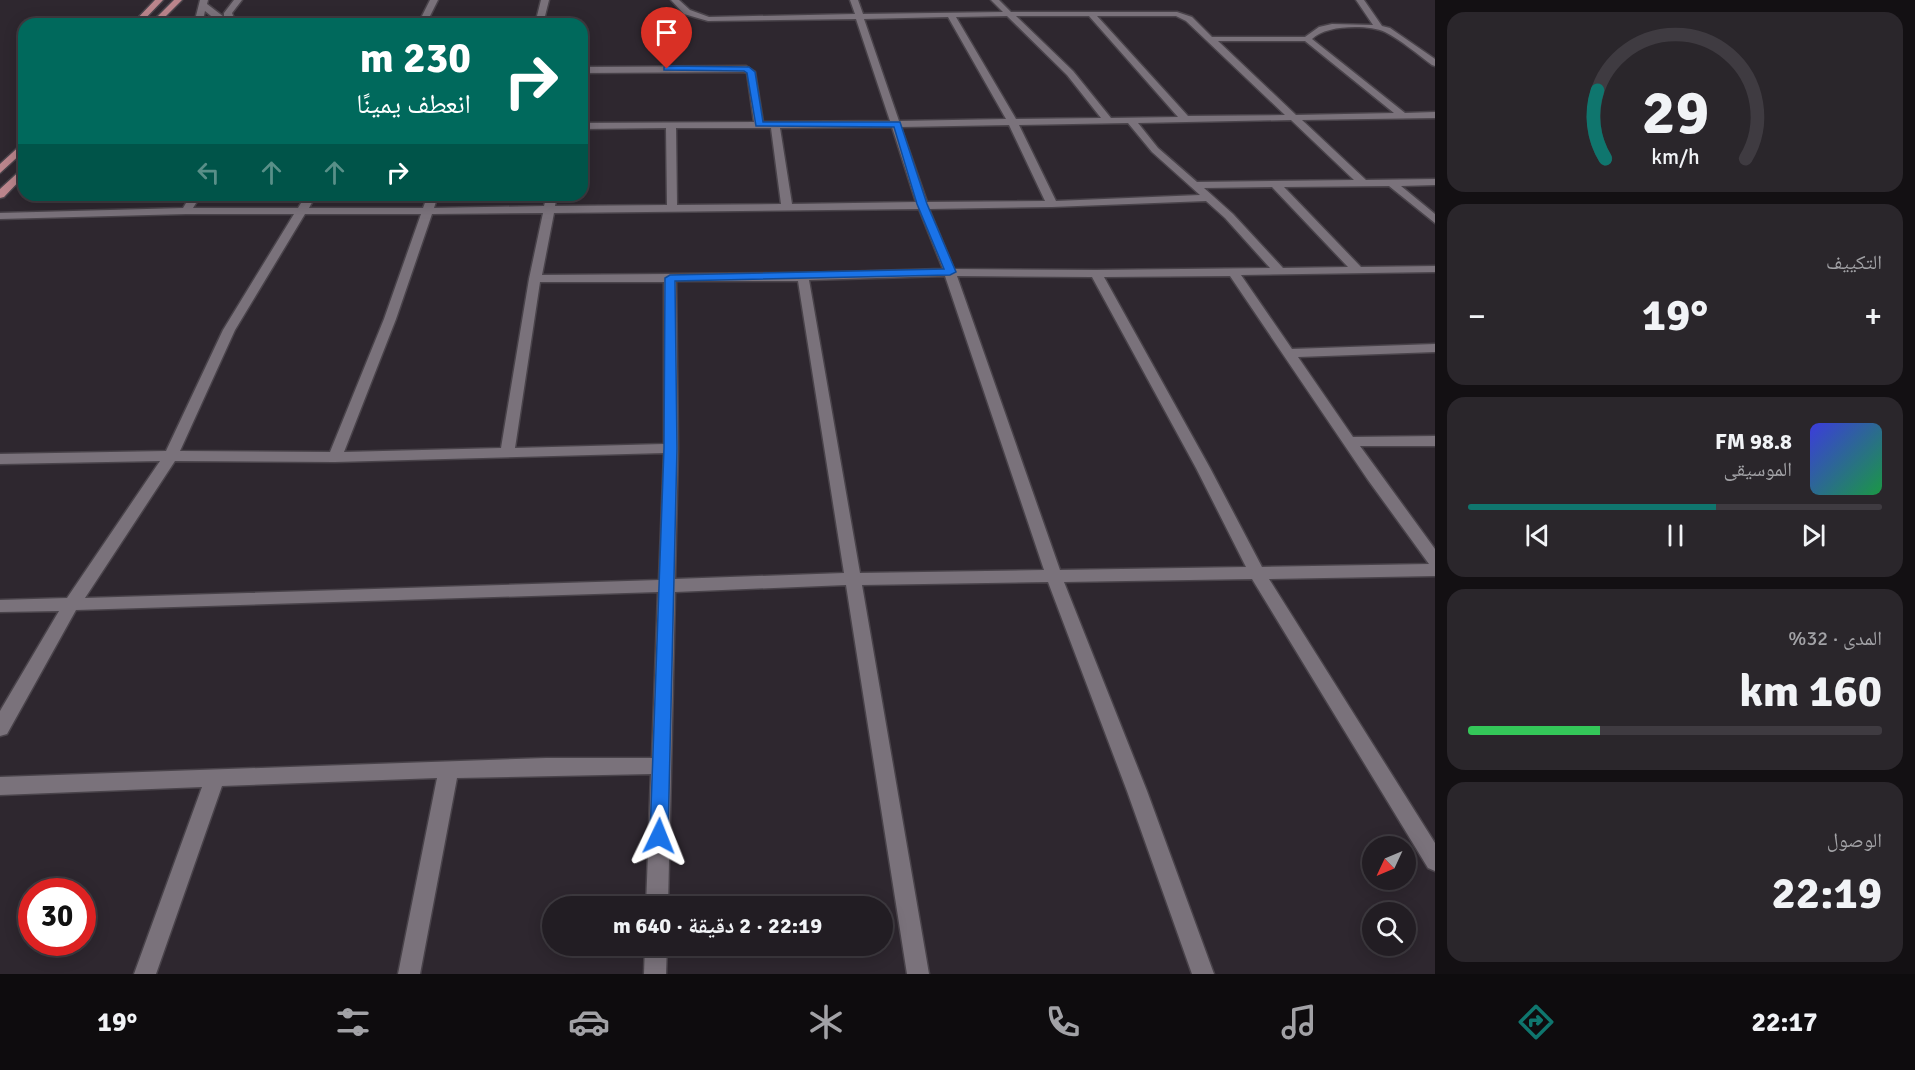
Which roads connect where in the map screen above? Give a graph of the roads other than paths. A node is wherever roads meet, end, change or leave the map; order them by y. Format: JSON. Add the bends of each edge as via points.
{"nodes":[{"id":1,"x":159,"y":0,"type":"edge"},
{"id":2,"x":178,"y":0,"type":"edge"},
{"id":3,"x":238,"y":0,"type":"edge"},
{"id":4,"x":434,"y":0,"type":"edge"},
{"id":5,"x":545,"y":0,"type":"edge"},
{"id":6,"x":675,"y":0,"type":"edge"},
{"id":7,"x":854,"y":0,"type":"edge"},
{"id":8,"x":995,"y":0,"type":"edge"},
{"id":9,"x":1360,"y":0,"type":"edge"},
{"id":10,"x":204,"y":3,"type":"edge"},
{"id":11,"x":1090,"y":13,"type":"junction"},
{"id":12,"x":1009,"y":14,"type":"junction"},
{"id":13,"x":951,"y":15,"type":"junction"},
{"id":14,"x":861,"y":17,"type":"junction"},
{"id":15,"x":142,"y":18,"type":"edge"},
{"id":16,"x":160,"y":18,"type":"edge"},
{"id":17,"x":200,"y":18,"type":"edge"},
{"id":18,"x":219,"y":18,"type":"edge"},
{"id":19,"x":229,"y":18,"type":"edge"},
{"id":20,"x":425,"y":18,"type":"edge"},
{"id":21,"x":540,"y":18,"type":"edge"},
{"id":22,"x":1379,"y":28,"type":"junction"},
{"id":23,"x":1210,"y":39,"type":"junction"},
{"id":24,"x":1306,"y":39,"type":"junction"},
{"id":25,"x":1435,"y":63,"type":"edge"},
{"id":26,"x":588,"y":70,"type":"edge"},
{"id":27,"x":1402,"y":115,"type":"junction"},
{"id":28,"x":1435,"y":115,"type":"edge"},
{"id":29,"x":1293,"y":117,"type":"junction"},
{"id":30,"x":1185,"y":119,"type":"junction"},
{"id":31,"x":1108,"y":120,"type":"junction"},
{"id":32,"x":1131,"y":120,"type":"junction"},
{"id":33,"x":1012,"y":121,"type":"junction"},
{"id":34,"x":759,"y":124,"type":"junction"},
{"id":35,"x":775,"y":124,"type":"junction"},
{"id":36,"x":897,"y":124,"type":"junction"},
{"id":37,"x":671,"y":125,"type":"junction"},
{"id":38,"x":588,"y":126,"type":"edge"},
{"id":39,"x":18,"y":151,"type":"edge"},
{"id":40,"x":0,"y":170,"type":"edge"},
{"id":41,"x":18,"y":176,"type":"edge"},
{"id":42,"x":1435,"y":182,"type":"edge"},
{"id":43,"x":1274,"y":183,"type":"junction"},
{"id":44,"x":1363,"y":183,"type":"junction"},
{"id":45,"x":1392,"y":183,"type":"junction"},
{"id":46,"x":1192,"y":185,"type":"junction"},
{"id":47,"x":0,"y":195,"type":"edge"},
{"id":48,"x":1210,"y":198,"type":"junction"},
{"id":49,"x":192,"y":201,"type":"edge"},
{"id":50,"x":308,"y":201,"type":"edge"},
{"id":51,"x":431,"y":201,"type":"edge"},
{"id":52,"x":551,"y":201,"type":"edge"},
{"id":53,"x":922,"y":204,"type":"junction"},
{"id":54,"x":1052,"y":204,"type":"junction"},
{"id":55,"x":787,"y":206,"type":"junction"},
{"id":56,"x":550,"y":209,"type":"junction"},
{"id":57,"x":672,"y":209,"type":"junction"},
{"id":58,"x":186,"y":211,"type":"junction"},
{"id":59,"x":302,"y":211,"type":"junction"},
{"id":60,"x":427,"y":211,"type":"junction"},
{"id":61,"x":0,"y":216,"type":"edge"},
{"id":62,"x":1435,"y":220,"type":"edge"},
{"id":63,"x":1435,"y":269,"type":"edge"},
{"id":64,"x":1359,"y":271,"type":"junction"},
{"id":65,"x":950,"y":272,"type":"junction"},
{"id":66,"x":1280,"y":272,"type":"junction"},
{"id":67,"x":1233,"y":273,"type":"junction"},
{"id":68,"x":1096,"y":274,"type":"junction"},
{"id":69,"x":803,"y":277,"type":"junction"},
{"id":70,"x":670,"y":278,"type":"junction"},
{"id":71,"x":535,"y":279,"type":"junction"},
{"id":72,"x":1435,"y":348,"type":"edge"},
{"id":73,"x":1288,"y":352,"type":"junction"},
{"id":74,"x":1435,"y":441,"type":"edge"},
{"id":75,"x":1349,"y":442,"type":"junction"},
{"id":76,"x":671,"y":448,"type":"junction"},
{"id":77,"x":507,"y":453,"type":"junction"},
{"id":78,"x":171,"y":456,"type":"junction"},
{"id":79,"x":335,"y":457,"type":"junction"},
{"id":80,"x":0,"y":459,"type":"edge"},
{"id":81,"x":1435,"y":561,"type":"edge"},
{"id":82,"x":1435,"y":570,"type":"edge"},
{"id":83,"x":1257,"y":573,"type":"junction"},
{"id":84,"x":1053,"y":576,"type":"junction"},
{"id":85,"x":851,"y":579,"type":"junction"},
{"id":86,"x":667,"y":584,"type":"junction"},
{"id":87,"x":72,"y":605,"type":"junction"},
{"id":88,"x":0,"y":606,"type":"edge"},
{"id":89,"x":0,"y":728,"type":"edge"},
{"id":90,"x":661,"y":765,"type":"junction"},
{"id":91,"x":449,"y":769,"type":"junction"},
{"id":92,"x":215,"y":779,"type":"junction"},
{"id":93,"x":0,"y":786,"type":"edge"},
{"id":94,"x":1435,"y":861,"type":"edge"},
{"id":95,"x":657,"y":896,"type":"edge"},
{"id":96,"x":656,"y":956,"type":"edge"},
{"id":97,"x":146,"y":974,"type":"edge"},
{"id":98,"x":409,"y":974,"type":"edge"},
{"id":99,"x":655,"y":974,"type":"edge"},
{"id":100,"x":918,"y":974,"type":"edge"},
{"id":101,"x":1203,"y":974,"type":"edge"}],
"edges":[{"from":1,"to":15,"type":"main road"},
{"from":2,"to":16,"type":"main road"},
{"from":3,"to":19,"type":"street","via":[[228,13]]},
{"from":4,"to":20,"type":"street"},
{"from":5,"to":21,"type":"street"},
{"from":6,"to":14,"type":"street","via":[[687,12],[708,19]]},
{"from":7,"to":14,"type":"street"},
{"from":8,"to":12,"type":"street"},
{"from":9,"to":22,"type":"street"},
{"from":10,"to":17,"type":"street"},
{"from":10,"to":18,"type":"street"},
{"from":11,"to":12,"type":"street"},
{"from":11,"to":23,"type":"street","via":[[1177,14],[1189,18]]},
{"from":11,"to":30,"type":"street"},
{"from":12,"to":13,"type":"street"},
{"from":12,"to":31,"type":"street","via":[[1070,73]]},
{"from":13,"to":14,"type":"street"},
{"from":13,"to":33,"type":"street"},
{"from":14,"to":36,"type":"street"},
{"from":22,"to":24,"type":"street","via":[[1318,28]]},
{"from":22,"to":25,"type":"street","via":[[1388,30]]},
{"from":23,"to":24,"type":"street"},
{"from":23,"to":29,"type":"street"},
{"from":24,"to":27,"type":"street"},
{"from":26,"to":34,"type":"street","via":[[746,69],[751,72]]},
{"from":27,"to":28,"type":"street"},
{"from":27,"to":29,"type":"street"},
{"from":29,"to":30,"type":"street"},
{"from":29,"to":44,"type":"street"},
{"from":30,"to":32,"type":"street"},
{"from":31,"to":32,"type":"street"},
{"from":31,"to":33,"type":"street"},
{"from":32,"to":46,"type":"street","via":[[1155,150]]},
{"from":33,"to":36,"type":"street"},
{"from":33,"to":54,"type":"street"},
{"from":34,"to":35,"type":"street"},
{"from":34,"to":37,"type":"street"},
{"from":35,"to":36,"type":"street"},
{"from":35,"to":55,"type":"street"},
{"from":36,"to":53,"type":"street"},
{"from":37,"to":38,"type":"street"},
{"from":37,"to":57,"type":"street"},
{"from":39,"to":40,"type":"main road"},
{"from":41,"to":47,"type":"main road"},
{"from":42,"to":45,"type":"street"},
{"from":43,"to":44,"type":"street"},
{"from":43,"to":46,"type":"street"},
{"from":43,"to":64,"type":"street"},
{"from":44,"to":45,"type":"street"},
{"from":45,"to":62,"type":"street"},
{"from":46,"to":48,"type":"street"},
{"from":48,"to":54,"type":"street"},
{"from":48,"to":66,"type":"street"},
{"from":49,"to":58,"type":"street"},
{"from":50,"to":59,"type":"street"},
{"from":51,"to":60,"type":"street"},
{"from":52,"to":56,"type":"street"},
{"from":53,"to":54,"type":"street"},
{"from":53,"to":55,"type":"street"},
{"from":53,"to":65,"type":"street"},
{"from":55,"to":57,"type":"street"},
{"from":56,"to":57,"type":"street"},
{"from":56,"to":60,"type":"street"},
{"from":56,"to":71,"type":"street"},
{"from":58,"to":59,"type":"street"},
{"from":58,"to":61,"type":"street"},
{"from":59,"to":60,"type":"street"},
{"from":59,"to":78,"type":"street","via":[[229,330]]},
{"from":60,"to":79,"type":"street","via":[[390,319]]},
{"from":63,"to":64,"type":"street"},
{"from":64,"to":66,"type":"street"},
{"from":65,"to":68,"type":"street"},
{"from":65,"to":69,"type":"street"},
{"from":65,"to":84,"type":"street"},
{"from":66,"to":67,"type":"street"},
{"from":67,"to":68,"type":"street"},
{"from":67,"to":73,"type":"street"},
{"from":68,"to":83,"type":"street"},
{"from":69,"to":70,"type":"street"},
{"from":69,"to":85,"type":"street"},
{"from":70,"to":71,"type":"street"},
{"from":70,"to":76,"type":"street"},
{"from":71,"to":77,"type":"street"},
{"from":72,"to":73,"type":"street"},
{"from":73,"to":75,"type":"street"},
{"from":74,"to":75,"type":"street"},
{"from":75,"to":81,"type":"street"},
{"from":76,"to":77,"type":"street"},
{"from":76,"to":86,"type":"street"},
{"from":77,"to":79,"type":"street"},
{"from":78,"to":79,"type":"street"},
{"from":78,"to":80,"type":"street"},
{"from":78,"to":87,"type":"street"},
{"from":82,"to":83,"type":"street"},
{"from":83,"to":84,"type":"street"},
{"from":83,"to":94,"type":"street"},
{"from":84,"to":85,"type":"street"},
{"from":84,"to":101,"type":"street"},
{"from":85,"to":86,"type":"street"},
{"from":85,"to":100,"type":"street"},
{"from":86,"to":87,"type":"street"},
{"from":86,"to":90,"type":"street"},
{"from":87,"to":88,"type":"street"},
{"from":87,"to":89,"type":"street"},
{"from":90,"to":91,"type":"street"},
{"from":90,"to":95,"type":"street"},
{"from":91,"to":92,"type":"street"},
{"from":91,"to":98,"type":"street"},
{"from":92,"to":93,"type":"street"},
{"from":92,"to":97,"type":"street"},
{"from":96,"to":99,"type":"street"}]}
